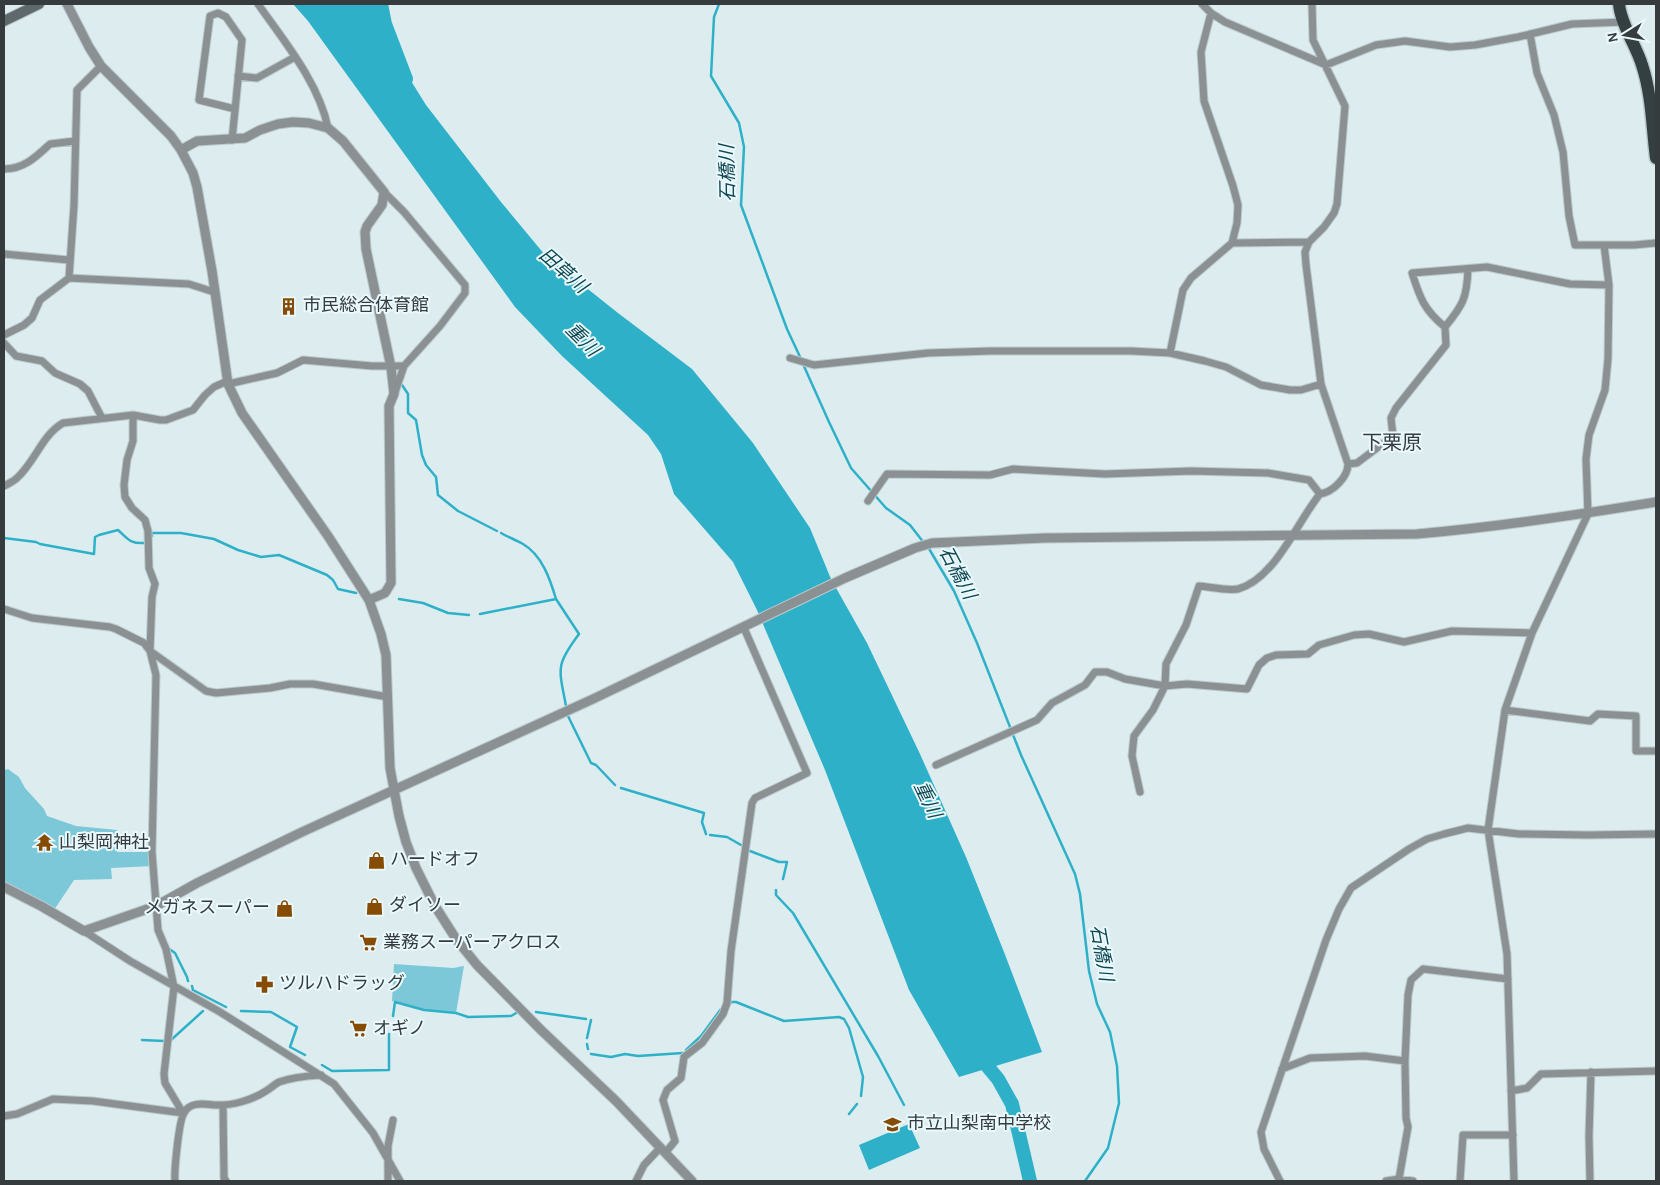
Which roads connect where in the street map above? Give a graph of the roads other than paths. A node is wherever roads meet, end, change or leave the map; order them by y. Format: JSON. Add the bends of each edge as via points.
{"nodes":[{"id":1,"x":38,"y":4,"type":"edge"},
{"id":2,"x":66,"y":4,"type":"edge"},
{"id":3,"x":258,"y":4,"type":"edge"},
{"id":4,"x":1202,"y":4,"type":"edge"},
{"id":5,"x":1312,"y":4,"type":"edge"},
{"id":6,"x":1619,"y":4,"type":"edge"},
{"id":7,"x":1210,"y":13,"type":"junction"},
{"id":8,"x":4,"y":21,"type":"edge"},
{"id":9,"x":1624,"y":22,"type":"junction"},
{"id":10,"x":1530,"y":34,"type":"junction"},
{"id":11,"x":295,"y":57,"type":"junction"},
{"id":12,"x":1326,"y":65,"type":"junction"},
{"id":13,"x":101,"y":66,"type":"junction"},
{"id":14,"x":238,"y":76,"type":"junction"},
{"id":15,"x":235,"y":109,"type":"junction"},
{"id":16,"x":328,"y":128,"type":"junction"},
{"id":17,"x":232,"y":140,"type":"junction"},
{"id":18,"x":75,"y":142,"type":"junction"},
{"id":19,"x":180,"y":150,"type":"junction"},
{"id":20,"x":1656,"y":158,"type":"edge"},
{"id":21,"x":4,"y":169,"type":"edge"},
{"id":22,"x":384,"y":192,"type":"junction"},
{"id":23,"x":1309,"y":242,"type":"junction"},
{"id":24,"x":1232,"y":243,"type":"junction"},
{"id":25,"x":1656,"y":243,"type":"edge"},
{"id":26,"x":1604,"y":245,"type":"junction"},
{"id":27,"x":4,"y":254,"type":"edge"},
{"id":28,"x":69,"y":260,"type":"junction"},
{"id":29,"x":1468,"y":269,"type":"junction"},
{"id":30,"x":69,"y":278,"type":"junction"},
{"id":31,"x":1609,"y":285,"type":"junction"},
{"id":32,"x":214,"y":292,"type":"junction"},
{"id":33,"x":1445,"y":327,"type":"junction"},
{"id":34,"x":4,"y":335,"type":"edge"},
{"id":35,"x":4,"y":343,"type":"edge"},
{"id":36,"x":1170,"y":353,"type":"junction"},
{"id":37,"x":791,"y":359,"type":"dead end"},
{"id":38,"x":404,"y":366,"type":"junction"},
{"id":39,"x":391,"y":367,"type":"junction"},
{"id":40,"x":228,"y":384,"type":"junction"},
{"id":41,"x":1322,"y":384,"type":"junction"},
{"id":42,"x":394,"y":394,"type":"junction"},
{"id":43,"x":133,"y":415,"type":"junction"},
{"id":44,"x":102,"y":418,"type":"junction"},
{"id":45,"x":1348,"y":464,"type":"junction"},
{"id":46,"x":4,"y":486,"type":"edge"},
{"id":47,"x":1320,"y":494,"type":"junction"},
{"id":48,"x":868,"y":500,"type":"dead end"},
{"id":49,"x":1656,"y":502,"type":"edge"},
{"id":50,"x":1588,"y":514,"type":"junction"},
{"id":51,"x":1293,"y":535,"type":"junction"},
{"id":52,"x":369,"y":600,"type":"junction"},
{"id":53,"x":4,"y":609,"type":"edge"},
{"id":54,"x":744,"y":628,"type":"junction"},
{"id":55,"x":1532,"y":633,"type":"junction"},
{"id":56,"x":150,"y":651,"type":"junction"},
{"id":57,"x":1165,"y":686,"type":"junction"},
{"id":58,"x":388,"y":697,"type":"junction"},
{"id":59,"x":1505,"y":710,"type":"junction"},
{"id":60,"x":1656,"y":751,"type":"edge"},
{"id":61,"x":936,"y":765,"type":"dead end"},
{"id":62,"x":394,"y":791,"type":"junction"},
{"id":63,"x":1140,"y":792,"type":"dead end"},
{"id":64,"x":1488,"y":830,"type":"junction"},
{"id":65,"x":1656,"y":834,"type":"edge"},
{"id":66,"x":4,"y":889,"type":"edge"},
{"id":67,"x":156,"y":906,"type":"junction"},
{"id":68,"x":84,"y":931,"type":"junction"},
{"id":69,"x":1508,"y":979,"type":"junction"},
{"id":70,"x":174,"y":987,"type":"junction"},
{"id":71,"x":1405,"y":1061,"type":"junction"},
{"id":72,"x":1282,"y":1069,"type":"junction"},
{"id":73,"x":1656,"y":1071,"type":"edge"},
{"id":74,"x":1592,"y":1072,"type":"junction"},
{"id":75,"x":321,"y":1075,"type":"junction"},
{"id":76,"x":1511,"y":1091,"type":"junction"},
{"id":77,"x":223,"y":1105,"type":"junction"},
{"id":78,"x":183,"y":1113,"type":"junction"},
{"id":79,"x":4,"y":1116,"type":"edge"},
{"id":80,"x":393,"y":1120,"type":"dead end"},
{"id":81,"x":1512,"y":1135,"type":"junction"},
{"id":82,"x":663,"y":1150,"type":"junction"},
{"id":83,"x":389,"y":1162,"type":"junction"},
{"id":84,"x":1399,"y":1179,"type":"junction"},
{"id":85,"x":175,"y":1181,"type":"edge"},
{"id":86,"x":226,"y":1181,"type":"edge"},
{"id":87,"x":388,"y":1181,"type":"edge"},
{"id":88,"x":400,"y":1181,"type":"edge"},
{"id":89,"x":636,"y":1181,"type":"edge"},
{"id":90,"x":692,"y":1181,"type":"edge"},
{"id":91,"x":1280,"y":1181,"type":"edge"},
{"id":92,"x":1386,"y":1181,"type":"edge"},
{"id":93,"x":1413,"y":1181,"type":"edge"},
{"id":94,"x":1460,"y":1181,"type":"edge"},
{"id":95,"x":1514,"y":1181,"type":"edge"},
{"id":96,"x":1590,"y":1181,"type":"edge"}],
"edges":[{"from":1,"to":8,"type":"main road"},
{"from":2,"to":13,"type":"street"},
{"from":3,"to":11,"type":"street"},
{"from":4,"to":7,"type":"street"},
{"from":5,"to":12,"type":"street","via":[[1313,40]]},
{"from":6,"to":9,"type":"highway"},
{"from":7,"to":12,"type":"street"},
{"from":7,"to":24,"type":"street","via":[[1201,52],[1204,101],[1238,206]]},
{"from":9,"to":10,"type":"street","via":[[1572,24]]},
{"from":9,"to":20,"type":"highway","via":[[1647,82]]},
{"from":10,"to":12,"type":"street","via":[[1450,47],[1405,40],[1376,45]]},
{"from":10,"to":26,"type":"street","via":[[1537,73],[1554,115],[1563,152],[1575,245]]},
{"from":11,"to":14,"type":"street","via":[[257,78]]},
{"from":11,"to":16,"type":"street","via":[[321,103]]},
{"from":12,"to":23,"type":"street","via":[[1346,106],[1337,204],[1324,227]]},
{"from":13,"to":18,"type":"street","via":[[77,90]]},
{"from":13,"to":19,"type":"street","via":[[162,127]]},
{"from":14,"to":15,"type":"street"},
{"from":14,"to":15,"type":"street","via":[[242,40],[226,17],[210,16],[199,100]]},
{"from":15,"to":17,"type":"street"},
{"from":16,"to":17,"type":"street","via":[[293,122]]},
{"from":16,"to":22,"type":"street"},
{"from":17,"to":19,"type":"street","via":[[198,141]]},
{"from":18,"to":21,"type":"street","via":[[50,144],[33,161]]},
{"from":18,"to":28,"type":"street","via":[[73,236]]},
{"from":19,"to":32,"type":"street","via":[[197,188]]},
{"from":22,"to":38,"type":"street","via":[[411,219],[465,285],[465,293]]},
{"from":22,"to":39,"type":"street","via":[[382,205],[365,232]]},
{"from":23,"to":24,"type":"street"},
{"from":23,"to":41,"type":"street","via":[[1305,252],[1306,266]]},
{"from":24,"to":36,"type":"street","via":[[1191,278],[1184,290]]},
{"from":25,"to":26,"type":"street"},
{"from":26,"to":31,"type":"street"},
{"from":27,"to":28,"type":"street"},
{"from":28,"to":30,"type":"street"},
{"from":29,"to":31,"type":"street","via":[[1487,267],[1570,284]]},
{"from":29,"to":33,"type":"street","via":[[1464,299]]},
{"from":29,"to":33,"type":"street","via":[[1412,273],[1420,299]]},
{"from":30,"to":32,"type":"street","via":[[189,284]]},
{"from":30,"to":34,"type":"street","via":[[40,300],[32,318]]},
{"from":31,"to":50,"type":"street","via":[[1605,390],[1589,435],[1586,459]]},
{"from":32,"to":40,"type":"street"},
{"from":33,"to":45,"type":"street","via":[[1446,345],[1391,418],[1393,436],[1357,463]]},
{"from":35,"to":44,"type":"street","via":[[16,356],[42,361],[55,373],[80,384],[88,391]]},
{"from":36,"to":37,"type":"street","via":[[928,353],[814,365]]},
{"from":36,"to":41,"type":"street","via":[[1226,367],[1261,385],[1301,390]]},
{"from":38,"to":39,"type":"street"},
{"from":38,"to":42,"type":"street"},
{"from":39,"to":40,"type":"street","via":[[304,360],[277,373]]},
{"from":39,"to":42,"type":"street"},
{"from":40,"to":43,"type":"street","via":[[225,382],[214,387],[193,410],[166,420]]},
{"from":40,"to":52,"type":"street","via":[[242,413]]},
{"from":41,"to":45,"type":"street"},
{"from":42,"to":52,"type":"street","via":[[389,406],[391,583],[385,593]]},
{"from":43,"to":44,"type":"street"},
{"from":43,"to":56,"type":"street","via":[[133,441],[124,485],[125,497],[145,520],[148,531],[149,568],[155,584]]},
{"from":44,"to":46,"type":"street","via":[[63,423],[54,428],[24,471]]},
{"from":45,"to":47,"type":"street","via":[[1348,469],[1334,488]]},
{"from":47,"to":48,"type":"street","via":[[1309,480],[1268,473],[1105,474],[1013,469],[990,475],[887,474]]},
{"from":47,"to":51,"type":"street","via":[[1309,506]]},
{"from":49,"to":50,"type":"street"},
{"from":50,"to":51,"type":"street","via":[[1417,534]]},
{"from":50,"to":55,"type":"street"},
{"from":51,"to":54,"type":"street","via":[[932,543],[845,578]]},
{"from":51,"to":57,"type":"street","via":[[1270,568],[1253,583],[1236,589],[1199,586],[1186,625],[1166,664]]},
{"from":52,"to":58,"type":"street","via":[[386,655]]},
{"from":53,"to":56,"type":"street","via":[[32,618],[110,627],[144,643]]},
{"from":54,"to":62,"type":"street"},
{"from":54,"to":82,"type":"street","via":[[807,773],[755,798],[752,803],[727,1003],[723,1014],[702,1042],[684,1057],[681,1078],[667,1090],[663,1100],[675,1141]]},
{"from":55,"to":57,"type":"street","via":[[1452,631],[1404,642],[1369,634],[1354,635],[1320,645],[1308,654],[1267,658],[1259,665],[1247,689],[1187,684]]},
{"from":55,"to":59,"type":"street"},
{"from":56,"to":58,"type":"street","via":[[206,692],[313,684]]},
{"from":56,"to":67,"type":"street","via":[[156,675],[152,852]]},
{"from":57,"to":61,"type":"street","via":[[1095,672],[1084,685],[1052,703],[1037,720]]},
{"from":57,"to":63,"type":"street","via":[[1134,736],[1132,756]]},
{"from":58,"to":62,"type":"street"},
{"from":59,"to":60,"type":"street","via":[[1590,720],[1598,714],[1636,716],[1636,751]]},
{"from":59,"to":64,"type":"street"},
{"from":62,"to":67,"type":"street","via":[[206,878]]},
{"from":62,"to":82,"type":"street","via":[[416,868],[456,939],[477,965]]},
{"from":64,"to":65,"type":"street","via":[[1518,834]]},
{"from":64,"to":69,"type":"street"},
{"from":64,"to":72,"type":"street","via":[[1468,828],[1427,839],[1351,888],[1338,909],[1326,940]]},
{"from":66,"to":68,"type":"street"},
{"from":67,"to":68,"type":"street"},
{"from":67,"to":70,"type":"street","via":[[158,930],[166,949]]},
{"from":68,"to":70,"type":"street"},
{"from":69,"to":71,"type":"street","via":[[1423,969],[1410,980]]},
{"from":69,"to":76,"type":"street"},
{"from":70,"to":75,"type":"street"},
{"from":70,"to":78,"type":"street","via":[[164,1074],[165,1083]]},
{"from":71,"to":72,"type":"street","via":[[1365,1056],[1310,1058]]},
{"from":71,"to":84,"type":"street","via":[[1408,1127]]},
{"from":72,"to":91,"type":"street","via":[[1261,1132],[1264,1149]]},
{"from":73,"to":74,"type":"street"},
{"from":74,"to":76,"type":"street","via":[[1541,1074],[1527,1088]]},
{"from":74,"to":96,"type":"street","via":[[1588,1136]]},
{"from":75,"to":77,"type":"street","via":[[295,1077],[248,1100]]},
{"from":75,"to":83,"type":"street","via":[[334,1084],[353,1107]]},
{"from":76,"to":81,"type":"street"},
{"from":77,"to":78,"type":"street","via":[[197,1104]]},
{"from":77,"to":86,"type":"street"},
{"from":78,"to":79,"type":"street","via":[[93,1101],[53,1100]]},
{"from":78,"to":85,"type":"street"},
{"from":80,"to":83,"type":"street","via":[[388,1146]]},
{"from":81,"to":94,"type":"street","via":[[1463,1135]]},
{"from":81,"to":95,"type":"street"},
{"from":82,"to":89,"type":"street","via":[[644,1165]]},
{"from":82,"to":90,"type":"street"},
{"from":83,"to":87,"type":"street"},
{"from":83,"to":88,"type":"street"},
{"from":84,"to":92,"type":"street"},
{"from":84,"to":93,"type":"street"}]}
